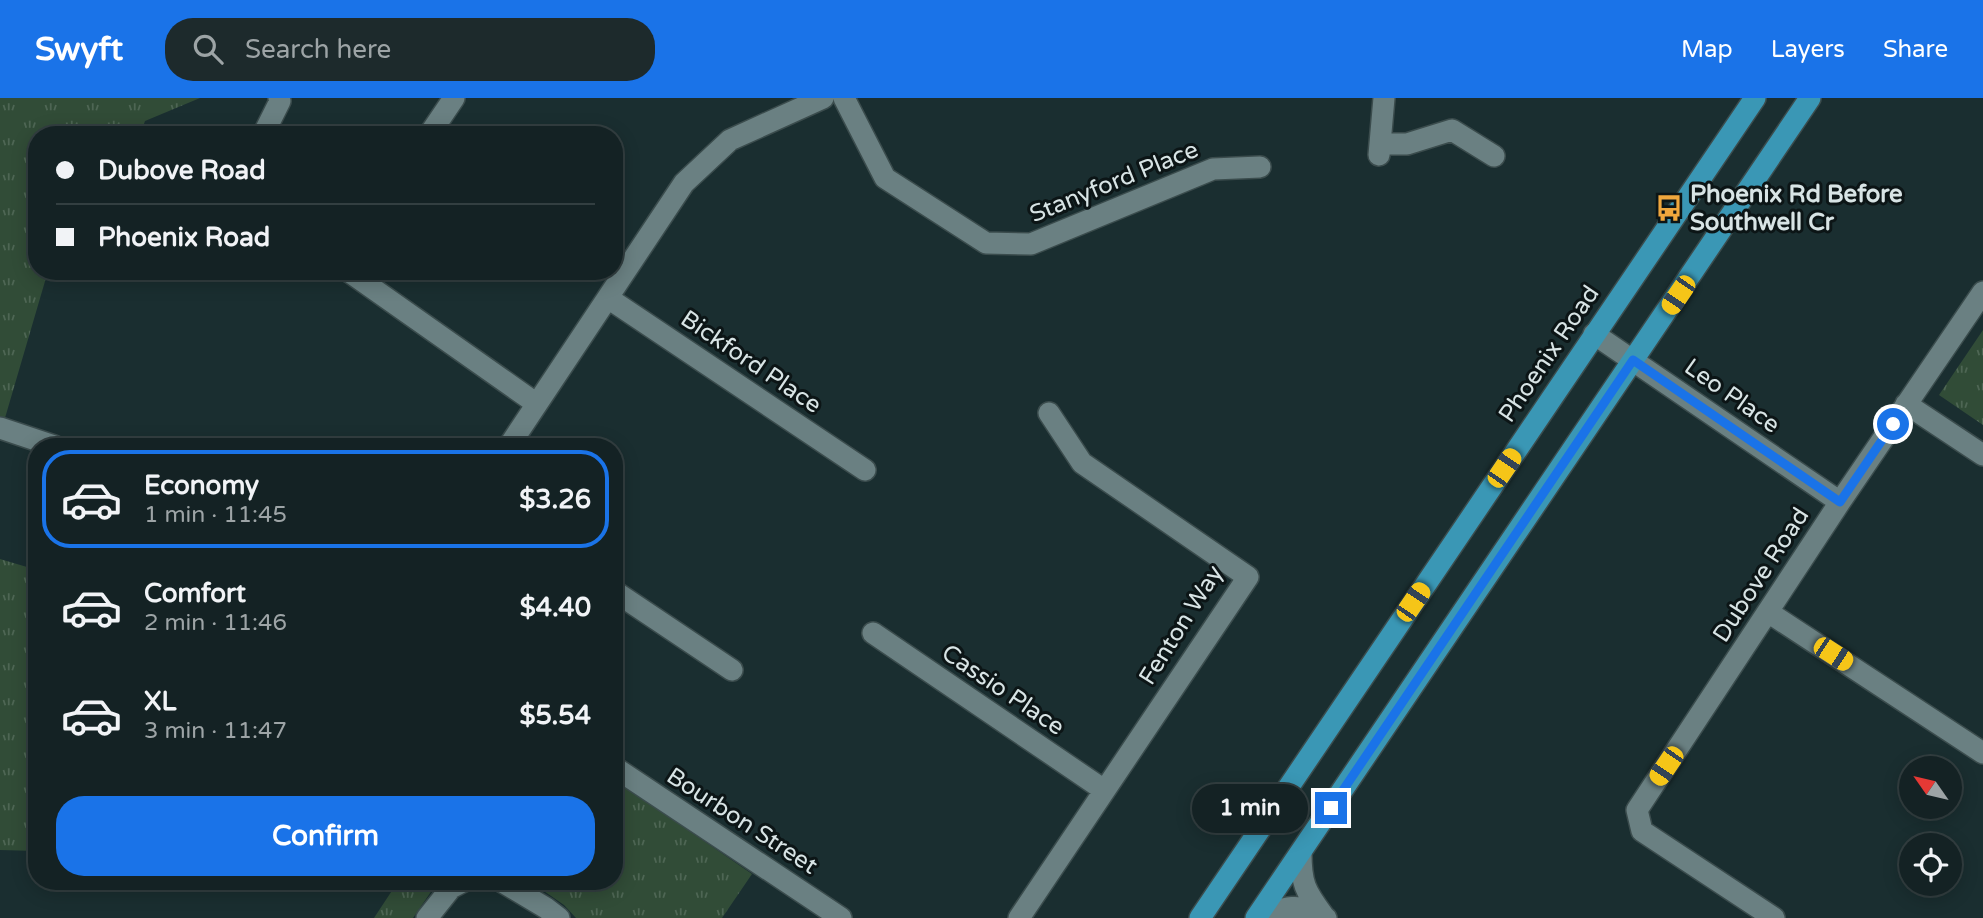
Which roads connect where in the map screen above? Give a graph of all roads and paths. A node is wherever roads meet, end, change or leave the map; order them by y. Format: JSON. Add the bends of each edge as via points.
{"nodes":[{"id":1,"x":279,"y":98,"type":"edge"},
{"id":2,"x":454,"y":98,"type":"edge"},
{"id":3,"x":824,"y":98,"type":"edge"},
{"id":4,"x":844,"y":98,"type":"edge"},
{"id":5,"x":1384,"y":98,"type":"edge"},
{"id":6,"x":1755,"y":98,"type":"edge"},
{"id":7,"x":1811,"y":98,"type":"edge"},
{"id":8,"x":267,"y":126,"type":"edge"},
{"id":9,"x":435,"y":126,"type":"edge"},
{"id":10,"x":1494,"y":156,"type":"dead end"},
{"id":11,"x":1260,"y":167,"type":"dead end"},
{"id":12,"x":623,"y":275,"type":"edge"},
{"id":13,"x":361,"y":280,"type":"edge"},
{"id":14,"x":620,"y":280,"type":"edge"},
{"id":15,"x":1983,"y":292,"type":"edge"},
{"id":16,"x":608,"y":298,"type":"junction"},
{"id":17,"x":1594,"y":334,"type":"junction"},
{"id":18,"x":1633,"y":360,"type":"junction"},
{"id":19,"x":537,"y":404,"type":"junction"},
{"id":20,"x":1906,"y":404,"type":"junction"},
{"id":21,"x":1049,"y":413,"type":"dead end"},
{"id":22,"x":0,"y":428,"type":"edge"},
{"id":23,"x":30,"y":438,"type":"edge"},
{"id":24,"x":514,"y":438,"type":"edge"},
{"id":25,"x":1983,"y":455,"type":"edge"},
{"id":26,"x":865,"y":470,"type":"dead end"},
{"id":27,"x":1840,"y":502,"type":"junction"},
{"id":28,"x":623,"y":597,"type":"edge"},
{"id":29,"x":1768,"y":612,"type":"junction"},
{"id":30,"x":873,"y":633,"type":"dead end"},
{"id":31,"x":732,"y":670,"type":"dead end"},
{"id":32,"x":1983,"y":753,"type":"edge"},
{"id":33,"x":623,"y":773,"type":"edge"},
{"id":34,"x":1104,"y":790,"type":"junction"},
{"id":35,"x":1301,"y":853,"type":"junction"},
{"id":36,"x":449,"y":890,"type":"edge"},
{"id":37,"x":516,"y":890,"type":"edge"},
{"id":38,"x":1325,"y":917,"type":"edge"},
{"id":39,"x":427,"y":918,"type":"edge"},
{"id":40,"x":559,"y":918,"type":"edge"},
{"id":41,"x":841,"y":918,"type":"edge"},
{"id":42,"x":1019,"y":918,"type":"edge"},
{"id":43,"x":1200,"y":918,"type":"edge"},
{"id":44,"x":1257,"y":918,"type":"edge"},
{"id":45,"x":1774,"y":918,"type":"edge"}],
"edges":[{"from":1,"to":8,"type":"street"},
{"from":2,"to":9,"type":"street"},
{"from":3,"to":12,"type":"street","via":[[730,140],[684,183]]},
{"from":4,"to":11,"type":"street","name":"Stanyford Place","via":[[885,178],[986,243],[1031,244],[1213,169]]},
{"from":5,"to":10,"type":"street","via":[[1379,149],[1452,130]]},
{"from":6,"to":17,"type":"main road","name":"Phoenix Road"},
{"from":7,"to":18,"type":"main road"},
{"from":13,"to":19,"type":"street"},
{"from":14,"to":16,"type":"street"},
{"from":15,"to":20,"type":"street","name":"Dubove Road"},
{"from":16,"to":19,"type":"street"},
{"from":16,"to":26,"type":"street","name":"Bickford Place"},
{"from":17,"to":18,"type":"street","name":"Leo Place"},
{"from":17,"to":43,"type":"main road","name":"Phoenix Road"},
{"from":18,"to":27,"type":"street","name":"Leo Place"},
{"from":18,"to":35,"type":"main road"},
{"from":19,"to":24,"type":"street"},
{"from":20,"to":25,"type":"street"},
{"from":20,"to":27,"type":"street","name":"Dubove Road"},
{"from":21,"to":34,"type":"street","name":"Fenton Way","via":[[1082,463],[1248,577]]},
{"from":22,"to":23,"type":"street"},
{"from":27,"to":29,"type":"street","name":"Dubove Road"},
{"from":28,"to":31,"type":"street"},
{"from":29,"to":32,"type":"street"},
{"from":29,"to":45,"type":"street","name":"Dubove Road","via":[[1637,810],[1642,831]]},
{"from":30,"to":34,"type":"street","name":"Cassio Place"},
{"from":33,"to":41,"type":"street","name":"Bourbon Street"},
{"from":34,"to":42,"type":"street","name":"Fenton Way"},
{"from":35,"to":38,"type":"street","via":[[1302,883]]},
{"from":35,"to":44,"type":"main road"},
{"from":36,"to":39,"type":"street"},
{"from":37,"to":40,"type":"street"},
{"from":38,"to":44,"type":"street","via":[[1286,906]]}]}
